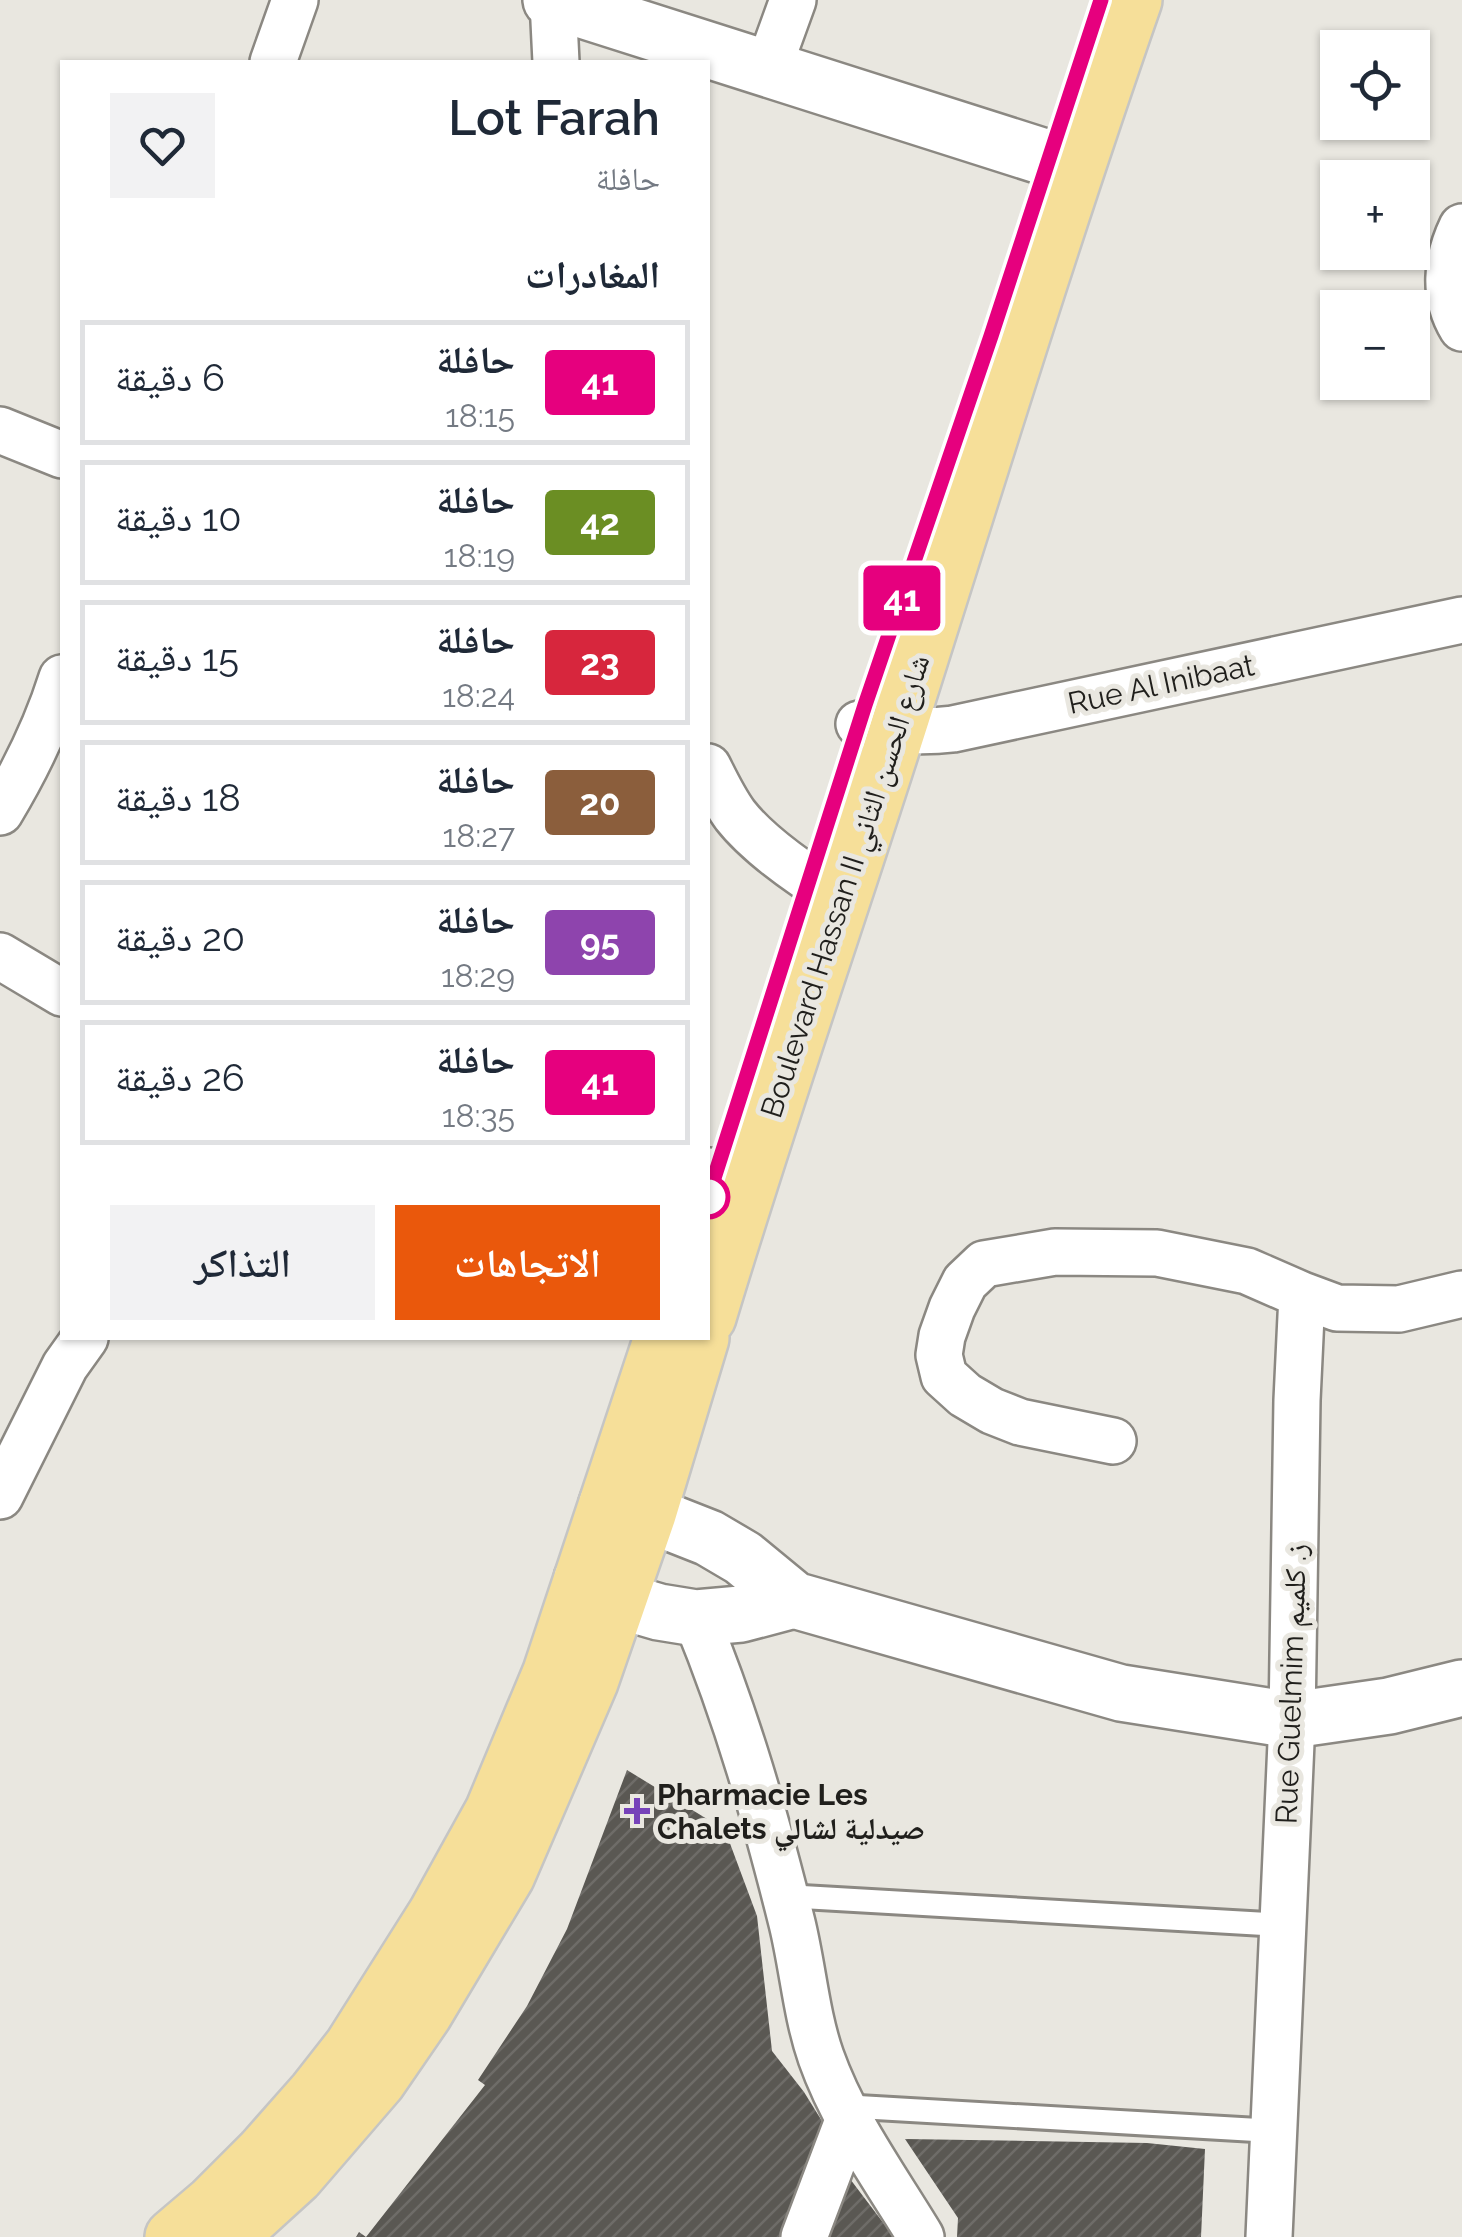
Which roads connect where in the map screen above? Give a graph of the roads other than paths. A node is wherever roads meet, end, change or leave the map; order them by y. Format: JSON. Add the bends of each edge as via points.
{"nodes":[{"id":1,"x":295,"y":0,"type":"edge"},
{"id":2,"x":552,"y":0,"type":"edge"},
{"id":3,"x":793,"y":0,"type":"edge"},
{"id":4,"x":1101,"y":0,"type":"edge"},
{"id":5,"x":1134,"y":0,"type":"edge"},
{"id":6,"x":274,"y":60,"type":"edge"},
{"id":7,"x":556,"y":60,"type":"edge"},
{"id":8,"x":768,"y":69,"type":"junction"},
{"id":9,"x":1062,"y":162,"type":"junction"},
{"id":10,"x":1462,"y":228,"type":"edge"},
{"id":11,"x":1462,"y":328,"type":"edge"},
{"id":12,"x":0,"y":430,"type":"edge"},
{"id":13,"x":60,"y":454,"type":"edge"},
{"id":14,"x":1462,"y":620,"type":"edge"},
{"id":15,"x":60,"y":683,"type":"edge"},
{"id":16,"x":878,"y":728,"type":"junction"},
{"id":17,"x":710,"y":771,"type":"edge"},
{"id":18,"x":0,"y":812,"type":"edge"},
{"id":19,"x":826,"y":890,"type":"junction"},
{"id":20,"x":0,"y":956,"type":"edge"},
{"id":21,"x":60,"y":992,"type":"edge"},
{"id":22,"x":720,"y":1178,"type":"edge"},
{"id":23,"x":710,"y":1294,"type":"edge"},
{"id":24,"x":1462,"y":1294,"type":"edge"},
{"id":25,"x":1302,"y":1296,"type":"junction"},
{"id":26,"x":84,"y":1340,"type":"edge"},
{"id":27,"x":662,"y":1340,"type":"edge"},
{"id":28,"x":700,"y":1340,"type":"edge"},
{"id":29,"x":1113,"y":1440,"type":"dead end"},
{"id":30,"x":0,"y":1496,"type":"edge"},
{"id":31,"x":628,"y":1509,"type":"junction"},
{"id":32,"x":600,"y":1590,"type":"junction"},
{"id":33,"x":794,"y":1600,"type":"junction"},
{"id":34,"x":696,"y":1618,"type":"junction"},
{"id":35,"x":1462,"y":1688,"type":"edge"},
{"id":36,"x":1292,"y":1720,"type":"junction"},
{"id":37,"x":785,"y":1896,"type":"junction"},
{"id":38,"x":1282,"y":1924,"type":"junction"},
{"id":39,"x":845,"y":2112,"type":"junction"},
{"id":40,"x":1274,"y":2131,"type":"junction"},
{"id":41,"x":173,"y":2237,"type":"edge"},
{"id":42,"x":228,"y":2237,"type":"edge"},
{"id":43,"x":804,"y":2237,"type":"edge"},
{"id":44,"x":921,"y":2237,"type":"edge"},
{"id":45,"x":1269,"y":2237,"type":"edge"}],
"edges":[{"from":1,"to":6,"type":"street"},
{"from":2,"to":7,"type":"street"},
{"from":2,"to":8,"type":"street"},
{"from":3,"to":8,"type":"street"},
{"from":4,"to":9,"type":"main road","name":"Boulevard Hassan II شارع الحسن الثاني"},
{"from":5,"to":9,"type":"main road","name":"Boulevard Hassan II شارع الحسن الثاني"},
{"from":8,"to":9,"type":"street"},
{"from":9,"to":16,"type":"main road","name":"Boulevard Hassan II شارع الحسن الثاني","via":[[985,354]]},
{"from":10,"to":11,"type":"street","via":[[1447,284]]},
{"from":12,"to":13,"type":"street"},
{"from":14,"to":16,"type":"street","name":"Rue Al Inibaat","via":[[953,729]]},
{"from":15,"to":18,"type":"street"},
{"from":16,"to":19,"type":"main road","name":"Boulevard Hassan II شارع الحسن الثاني"},
{"from":17,"to":19,"type":"street","via":[[754,836]]},
{"from":19,"to":22,"type":"main road","name":"Boulevard Hassan II شارع الحسن الثاني"},
{"from":20,"to":21,"type":"street"},
{"from":22,"to":23,"type":"main road","name":"Boulevard Hassan II شارع الحسن الثاني"},
{"from":24,"to":25,"type":"street","via":[[1398,1310],[1337,1308]]},
{"from":25,"to":29,"type":"street","via":[[1247,1270],[1157,1253],[1055,1252],[984,1264],[965,1282],[942,1336],[944,1376],[964,1395],[1020,1422]]},
{"from":25,"to":36,"type":"street","name":"Rue Guelmim ز. كلميم"},
{"from":26,"to":30,"type":"street"},
{"from":27,"to":31,"type":"main road"},
{"from":28,"to":31,"type":"main road"},
{"from":31,"to":32,"type":"main road"},
{"from":31,"to":33,"type":"street","via":[[709,1538]]},
{"from":32,"to":34,"type":"street"},
{"from":32,"to":41,"type":"main road","via":[[552,1672],[492,1811],[352,2047],[226,2190]]},
{"from":32,"to":42,"type":"main road","via":[[590,1682],[507,1876],[378,2081],[296,2176]]},
{"from":33,"to":34,"type":"street"},
{"from":33,"to":36,"type":"street","via":[[1121,1693]]},
{"from":34,"to":37,"type":"street","via":[[745,1750]]},
{"from":35,"to":36,"type":"street"},
{"from":36,"to":38,"type":"street","name":"Rue Guelmim ز. كلميم"},
{"from":37,"to":38,"type":"lane"},
{"from":37,"to":39,"type":"street","via":[[816,2038]]},
{"from":38,"to":40,"type":"street","name":"Rue Guelmim ز. كلميم"},
{"from":39,"to":40,"type":"lane"},
{"from":39,"to":43,"type":"street"},
{"from":39,"to":44,"type":"street"},
{"from":40,"to":45,"type":"street","name":"Rue Guelmim ز. كلميم"}]}
